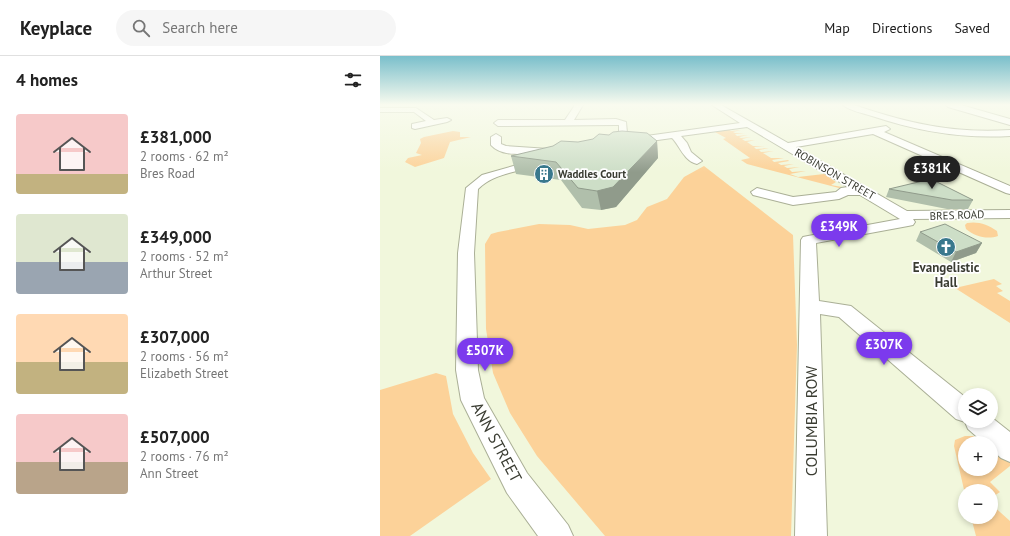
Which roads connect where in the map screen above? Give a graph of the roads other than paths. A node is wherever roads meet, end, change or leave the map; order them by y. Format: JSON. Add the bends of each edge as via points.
{"nodes":[{"id":1,"x":623,"y":127,"type":"edge"},
{"id":2,"x":726,"y":127,"type":"edge"},
{"id":3,"x":755,"y":127,"type":"edge"},
{"id":4,"x":893,"y":127,"type":"edge"},
{"id":5,"x":920,"y":127,"type":"edge"},
{"id":6,"x":874,"y":131,"type":"junction"},
{"id":7,"x":1010,"y":133,"type":"edge"},
{"id":8,"x":674,"y":135,"type":"junction"},
{"id":9,"x":994,"y":135,"type":"junction"},
{"id":10,"x":496,"y":137,"type":"dead end"},
{"id":11,"x":1010,"y":140,"type":"edge"},
{"id":12,"x":630,"y":141,"type":"junction"},
{"id":13,"x":616,"y":144,"type":"edge"},
{"id":14,"x":787,"y":146,"type":"junction"},
{"id":15,"x":697,"y":161,"type":"dead end"},
{"id":16,"x":478,"y":171,"type":"dead end"},
{"id":17,"x":492,"y":175,"type":"junction"},
{"id":18,"x":1010,"y":190,"type":"edge"},
{"id":19,"x":864,"y":191,"type":"junction"},
{"id":20,"x":757,"y":192,"type":"dead end"},
{"id":21,"x":1010,"y":214,"type":"edge"},
{"id":22,"x":906,"y":218,"type":"junction"},
{"id":23,"x":810,"y":306,"type":"junction"},
{"id":24,"x":958,"y":405,"type":"edge"},
{"id":25,"x":985,"y":428,"type":"edge"},
{"id":26,"x":1010,"y":449,"type":"edge"},
{"id":27,"x":557,"y":536,"type":"edge"},
{"id":28,"x":811,"y":536,"type":"edge"}],
"edges":[{"from":1,"to":12,"type":"street","via":[[622,134]]},
{"from":2,"to":8,"type":"street"},
{"from":3,"to":14,"type":"street","name":"ROBINSON STREET"},
{"from":4,"to":6,"type":"street"},
{"from":5,"to":9,"type":"street","via":[[953,133]]},
{"from":6,"to":14,"type":"street"},
{"from":6,"to":18,"type":"street"},
{"from":7,"to":9,"type":"street"},
{"from":8,"to":12,"type":"street"},
{"from":8,"to":15,"type":"street","via":[[684,145],[687,153]]},
{"from":9,"to":11,"type":"street"},
{"from":10,"to":17,"type":"street","via":[[496,145],[504,150],[548,151],[561,154],[536,164]]},
{"from":12,"to":13,"type":"street"},
{"from":14,"to":19,"type":"street","name":"ROBINSON STREET"},
{"from":16,"to":17,"type":"street"},
{"from":17,"to":27,"type":"street","name":"ANN STREET","via":[[475,184],[471,193],[466,253],[467,370],[473,400],[517,483]]},
{"from":19,"to":20,"type":"street","via":[[845,191],[839,195],[793,201]]},
{"from":19,"to":22,"type":"street","name":"ROBINSON STREET"},
{"from":21,"to":22,"type":"street","name":"BRES ROAD"},
{"from":22,"to":23,"type":"street","name":"BRES ROAD","via":[[808,240]]},
{"from":23,"to":24,"type":"street","via":[[844,311]]},
{"from":23,"to":28,"type":"street","name":"COLUMBIA ROW"},
{"from":25,"to":26,"type":"street"}]}
